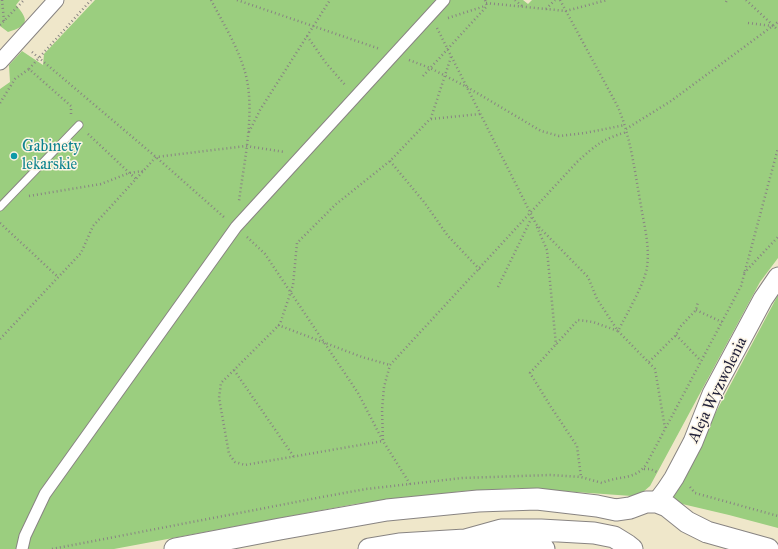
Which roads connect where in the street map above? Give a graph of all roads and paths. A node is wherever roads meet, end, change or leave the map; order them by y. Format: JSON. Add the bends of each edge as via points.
{"nodes":[{"id":1,"x":2,"y":0,"type":"edge"},
{"id":2,"x":23,"y":0,"type":"edge"},
{"id":3,"x":56,"y":0,"type":"edge"},
{"id":4,"x":91,"y":0,"type":"edge"},
{"id":5,"x":211,"y":0,"type":"edge"},
{"id":6,"x":237,"y":0,"type":"edge"},
{"id":7,"x":330,"y":0,"type":"edge"},
{"id":8,"x":438,"y":0,"type":"edge"},
{"id":9,"x":444,"y":0,"type":"edge"},
{"id":10,"x":515,"y":0,"type":"edge"},
{"id":11,"x":555,"y":0,"type":"edge"},
{"id":12,"x":560,"y":0,"type":"edge"},
{"id":13,"x":607,"y":0,"type":"edge"},
{"id":14,"x":746,"y":0,"type":"edge"},
{"id":15,"x":486,"y":3,"type":"edge"},
{"id":16,"x":522,"y":7,"type":"junction"},
{"id":17,"x":546,"y":10,"type":"junction"},
{"id":18,"x":566,"y":11,"type":"junction"},
{"id":19,"x":431,"y":15,"type":"junction"},
{"id":20,"x":442,"y":20,"type":"dead end"},
{"id":21,"x":4,"y":22,"type":"junction"},
{"id":22,"x":778,"y":22,"type":"edge"},
{"id":23,"x":748,"y":24,"type":"dead end"},
{"id":24,"x":0,"y":26,"type":"edge"},
{"id":25,"x":314,"y":26,"type":"junction"},
{"id":26,"x":773,"y":26,"type":"junction"},
{"id":27,"x":778,"y":30,"type":"edge"},
{"id":28,"x":307,"y":36,"type":"junction"},
{"id":29,"x":442,"y":38,"type":"dead end"},
{"id":30,"x":19,"y":41,"type":"junction"},
{"id":31,"x":448,"y":50,"type":"junction"},
{"id":32,"x":3,"y":53,"type":"edge"},
{"id":33,"x":395,"y":54,"type":"junction"},
{"id":34,"x":451,"y":57,"type":"junction"},
{"id":35,"x":39,"y":58,"type":"junction"},
{"id":36,"x":430,"y":68,"type":"junction"},
{"id":37,"x":29,"y":69,"type":"junction"},
{"id":38,"x":423,"y":76,"type":"dead end"},
{"id":39,"x":445,"y":76,"type":"junction"},
{"id":40,"x":467,"y":87,"type":"junction"},
{"id":41,"x":356,"y":97,"type":"junction"},
{"id":42,"x":0,"y":103,"type":"edge"},
{"id":43,"x":480,"y":114,"type":"junction"},
{"id":44,"x":430,"y":119,"type":"junction"},
{"id":45,"x":79,"y":125,"type":"junction"},
{"id":46,"x":625,"y":125,"type":"junction"},
{"id":47,"x":626,"y":130,"type":"junction"},
{"id":48,"x":248,"y":134,"type":"junction"},
{"id":49,"x":246,"y":146,"type":"junction"},
{"id":50,"x":778,"y":148,"type":"edge"},
{"id":51,"x":302,"y":154,"type":"junction"},
{"id":52,"x":156,"y":157,"type":"junction"},
{"id":53,"x":390,"y":161,"type":"junction"},
{"id":54,"x":143,"y":171,"type":"junction"},
{"id":55,"x":129,"y":173,"type":"junction"},
{"id":56,"x":136,"y":179,"type":"junction"},
{"id":57,"x":8,"y":200,"type":"junction"},
{"id":58,"x":0,"y":208,"type":"edge"},
{"id":59,"x":530,"y":213,"type":"junction"},
{"id":60,"x":532,"y":217,"type":"junction"},
{"id":61,"x":0,"y":223,"type":"edge"},
{"id":62,"x":536,"y":224,"type":"junction"},
{"id":63,"x":236,"y":227,"type":"junction"},
{"id":64,"x":778,"y":237,"type":"edge"},
{"id":65,"x":480,"y":270,"type":"junction"},
{"id":66,"x":744,"y":273,"type":"junction"},
{"id":67,"x":58,"y":277,"type":"junction"},
{"id":68,"x":778,"y":277,"type":"edge"},
{"id":69,"x":498,"y":287,"type":"dead end"},
{"id":70,"x":291,"y":293,"type":"junction"},
{"id":71,"x":698,"y":302,"type":"dead end"},
{"id":72,"x":696,"y":310,"type":"junction"},
{"id":73,"x":722,"y":322,"type":"junction"},
{"id":74,"x":278,"y":325,"type":"junction"},
{"id":75,"x":618,"y":331,"type":"junction"},
{"id":76,"x":676,"y":336,"type":"junction"},
{"id":77,"x":0,"y":339,"type":"edge"},
{"id":78,"x":323,"y":342,"type":"junction"},
{"id":79,"x":556,"y":345,"type":"junction"},
{"id":80,"x":701,"y":361,"type":"junction"},
{"id":81,"x":649,"y":362,"type":"junction"},
{"id":82,"x":390,"y":365,"type":"junction"},
{"id":83,"x":234,"y":370,"type":"junction"},
{"id":84,"x":665,"y":429,"type":"junction"},
{"id":85,"x":383,"y":441,"type":"junction"},
{"id":86,"x":294,"y":457,"type":"junction"},
{"id":87,"x":581,"y":477,"type":"dead end"},
{"id":88,"x":602,"y":483,"type":"dead end"},
{"id":89,"x":410,"y":484,"type":"dead end"},
{"id":90,"x":687,"y":485,"type":"dead end"},
{"id":91,"x":657,"y":502,"type":"junction"},
{"id":92,"x":630,"y":508,"type":"junction"},
{"id":93,"x":240,"y":513,"type":"dead end"},
{"id":94,"x":778,"y":516,"type":"edge"},
{"id":95,"x":465,"y":540,"type":"junction"},
{"id":96,"x":630,"y":547,"type":"edge"},
{"id":97,"x":22,"y":549,"type":"edge"},
{"id":98,"x":52,"y":549,"type":"edge"},
{"id":99,"x":175,"y":549,"type":"edge"},
{"id":100,"x":370,"y":549,"type":"edge"},
{"id":101,"x":544,"y":549,"type":"edge"},
{"id":102,"x":768,"y":549,"type":"edge"}],
"edges":[{"from":1,"to":21,"type":"path"},
{"from":2,"to":21,"type":"path"},
{"from":3,"to":30,"type":"street"},
{"from":4,"to":35,"type":"path"},
{"from":5,"to":48,"type":"path","via":[[236,47],[245,73],[249,100]]},
{"from":6,"to":25,"type":"path"},
{"from":7,"to":25,"type":"path"},
{"from":8,"to":19,"type":"street"},
{"from":9,"to":19,"type":"street"},
{"from":10,"to":16,"type":"path"},
{"from":11,"to":17,"type":"path"},
{"from":12,"to":18,"type":"path"},
{"from":13,"to":18,"type":"path"},
{"from":14,"to":26,"type":"path"},
{"from":15,"to":16,"type":"path"},
{"from":15,"to":20,"type":"path"},
{"from":15,"to":31,"type":"path"},
{"from":16,"to":17,"type":"path"},
{"from":17,"to":18,"type":"path"},
{"from":18,"to":46,"type":"path","via":[[618,107]]},
{"from":19,"to":33,"type":"street"},
{"from":21,"to":24,"type":"path"},
{"from":22,"to":26,"type":"path"},
{"from":23,"to":26,"type":"path"},
{"from":25,"to":28,"type":"path"},
{"from":25,"to":33,"type":"path"},
{"from":26,"to":27,"type":"path"},
{"from":26,"to":47,"type":"path","via":[[671,101]]},
{"from":28,"to":41,"type":"path","via":[[326,63]]},
{"from":28,"to":48,"type":"path","via":[[260,110]]},
{"from":29,"to":31,"type":"path"},
{"from":30,"to":32,"type":"street"},
{"from":30,"to":35,"type":"path"},
{"from":31,"to":34,"type":"path"},
{"from":31,"to":36,"type":"path"},
{"from":33,"to":36,"type":"path"},
{"from":33,"to":41,"type":"street"},
{"from":34,"to":39,"type":"path"},
{"from":34,"to":40,"type":"path"},
{"from":35,"to":37,"type":"path"},
{"from":35,"to":52,"type":"path"},
{"from":36,"to":38,"type":"path"},
{"from":36,"to":39,"type":"path"},
{"from":37,"to":42,"type":"path","via":[[15,79]]},
{"from":37,"to":45,"type":"path","via":[[71,106],[71,118]]},
{"from":39,"to":40,"type":"path"},
{"from":39,"to":44,"type":"path"},
{"from":40,"to":43,"type":"path"},
{"from":40,"to":46,"type":"path","via":[[541,131],[559,136]]},
{"from":41,"to":51,"type":"street"},
{"from":43,"to":44,"type":"path"},
{"from":43,"to":59,"type":"path"},
{"from":44,"to":53,"type":"path"},
{"from":45,"to":55,"type":"path"},
{"from":45,"to":57,"type":"lane"},
{"from":46,"to":47,"type":"path"},
{"from":47,"to":59,"type":"path","via":[[596,145]]},
{"from":47,"to":75,"type":"path","via":[[648,252],[643,281]]},
{"from":48,"to":49,"type":"path"},
{"from":49,"to":51,"type":"path"},
{"from":49,"to":52,"type":"path"},
{"from":49,"to":63,"type":"path"},
{"from":50,"to":66,"type":"path"},
{"from":51,"to":63,"type":"street"},
{"from":52,"to":54,"type":"path"},
{"from":52,"to":63,"type":"path"},
{"from":53,"to":65,"type":"path","via":[[448,236]]},
{"from":53,"to":70,"type":"path","via":[[335,206],[297,243],[294,285]]},
{"from":54,"to":55,"type":"path"},
{"from":54,"to":56,"type":"path"},
{"from":55,"to":56,"type":"path"},
{"from":55,"to":57,"type":"path","via":[[101,184]]},
{"from":56,"to":67,"type":"path","via":[[93,226],[81,253]]},
{"from":57,"to":58,"type":"lane"},
{"from":59,"to":60,"type":"path"},
{"from":59,"to":65,"type":"path"},
{"from":60,"to":62,"type":"path"},
{"from":60,"to":69,"type":"path"},
{"from":61,"to":67,"type":"path"},
{"from":62,"to":75,"type":"path","via":[[588,277]]},
{"from":62,"to":79,"type":"path","via":[[547,250]]},
{"from":63,"to":70,"type":"path","via":[[265,254]]},
{"from":63,"to":97,"type":"street","via":[[46,494],[25,536]]},
{"from":64,"to":66,"type":"path"},
{"from":65,"to":82,"type":"path"},
{"from":66,"to":73,"type":"path","via":[[741,286]]},
{"from":67,"to":77,"type":"path"},
{"from":68,"to":91,"type":"street","name":"Aleja Wyzwolenia","via":[[763,299],[712,394],[693,442],[674,478]]},
{"from":70,"to":74,"type":"path"},
{"from":70,"to":78,"type":"path"},
{"from":71,"to":72,"type":"path"},
{"from":72,"to":73,"type":"path"},
{"from":72,"to":76,"type":"path","via":[[680,327]]},
{"from":73,"to":80,"type":"path"},
{"from":74,"to":78,"type":"path"},
{"from":74,"to":83,"type":"path"},
{"from":75,"to":79,"type":"path","via":[[594,322],[578,320]]},
{"from":75,"to":81,"type":"path"},
{"from":76,"to":80,"type":"path"},
{"from":76,"to":81,"type":"path"},
{"from":78,"to":82,"type":"path"},
{"from":78,"to":85,"type":"path","via":[[358,393]]},
{"from":79,"to":87,"type":"path","via":[[530,373],[577,446]]},
{"from":80,"to":84,"type":"path"},
{"from":81,"to":84,"type":"path","via":[[655,369]]},
{"from":82,"to":85,"type":"path","via":[[384,387]]},
{"from":83,"to":86,"type":"path"},
{"from":83,"to":86,"type":"path","via":[[221,383],[219,398],[229,454],[235,462],[245,465]]},
{"from":84,"to":88,"type":"path","via":[[639,473]]},
{"from":85,"to":86,"type":"path"},
{"from":85,"to":89,"type":"path"},
{"from":90,"to":94,"type":"path","via":[[695,493]]},
{"from":91,"to":92,"type":"main road","via":[[646,502]]},
{"from":91,"to":102,"type":"main road","via":[[707,532]]},
{"from":92,"to":96,"type":"main road","via":[[624,524],[624,535]]},
{"from":92,"to":99,"type":"main road","via":[[616,510],[537,499],[478,501],[387,510]]},
{"from":93,"to":98,"type":"path"},
{"from":95,"to":96,"type":"main road","via":[[501,530],[541,530],[594,533],[614,537]]},
{"from":95,"to":100,"type":"main road","via":[[399,544]]},
{"from":95,"to":101,"type":"main road","via":[[500,548]]}]}
